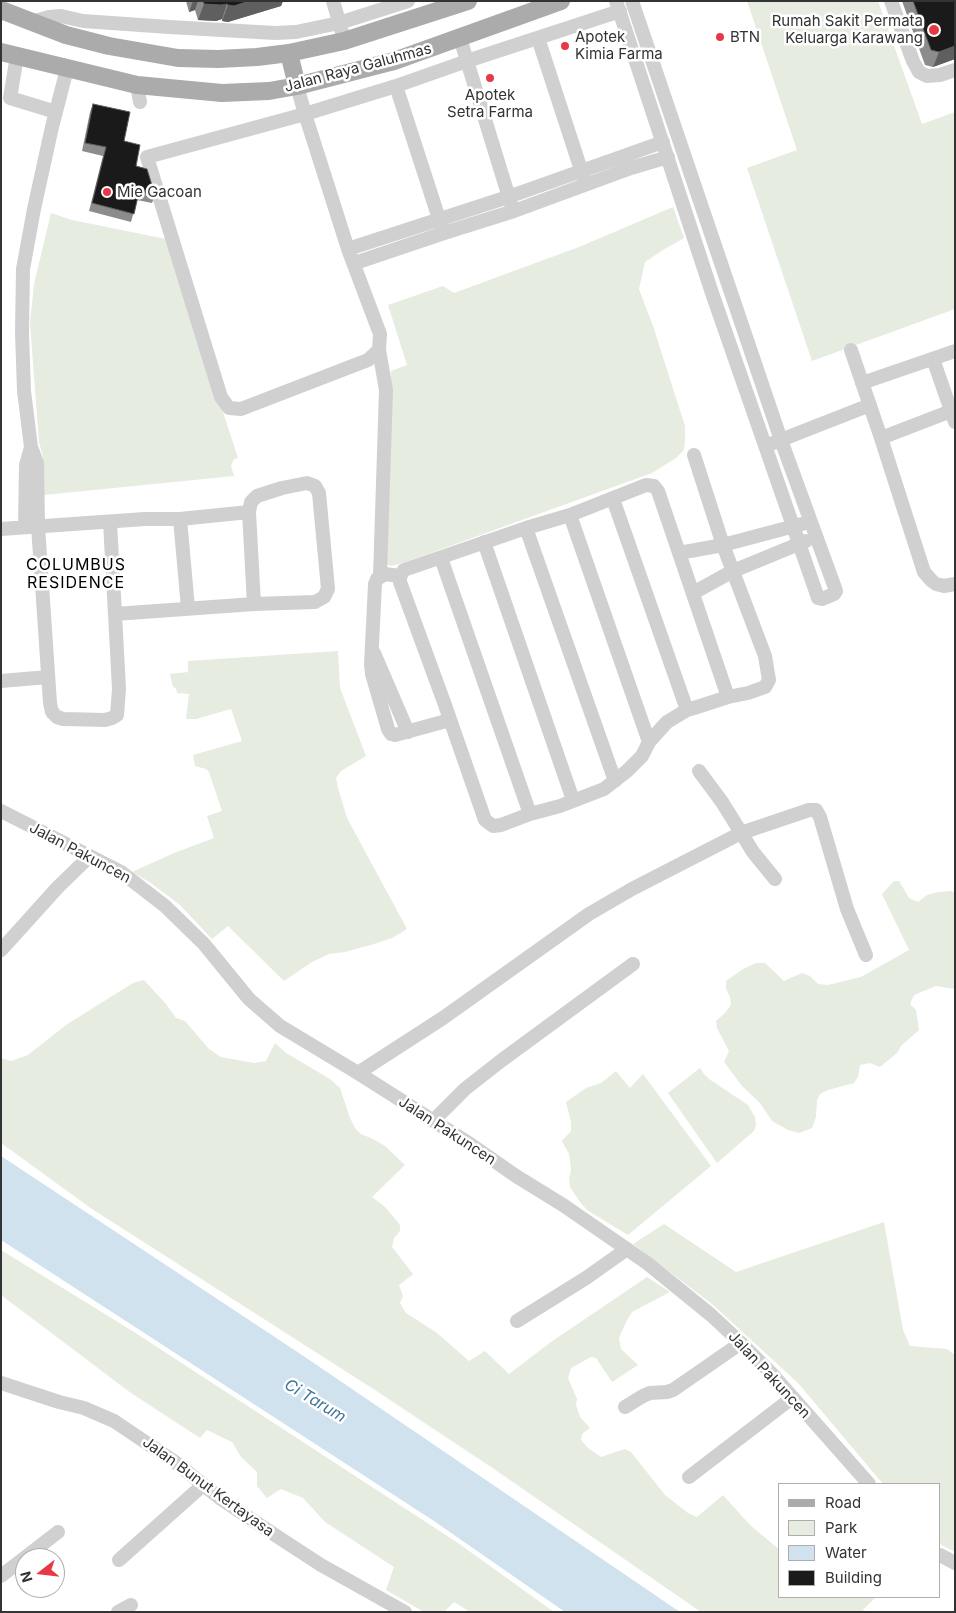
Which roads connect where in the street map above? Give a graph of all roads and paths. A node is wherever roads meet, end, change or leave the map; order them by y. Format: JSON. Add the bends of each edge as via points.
{"nodes":[{"id":1,"x":333,"y":1,"type":"edge"},
{"id":2,"x":408,"y":1,"type":"edge"},
{"id":3,"x":468,"y":1,"type":"edge"},
{"id":4,"x":561,"y":1,"type":"edge"},
{"id":5,"x":632,"y":1,"type":"edge"},
{"id":6,"x":891,"y":1,"type":"edge"},
{"id":7,"x":618,"y":6,"type":"edge"},
{"id":8,"x":1,"y":10,"type":"edge"},
{"id":9,"x":35,"y":22,"type":"junction"},
{"id":10,"x":340,"y":23,"type":"junction"},
{"id":11,"x":460,"y":38,"type":"junction"},
{"id":12,"x":538,"y":38,"type":"junction"},
{"id":13,"x":344,"y":41,"type":"junction"},
{"id":14,"x":289,"y":53,"type":"junction"},
{"id":15,"x":9,"y":54,"type":"edge"},
{"id":16,"x":467,"y":61,"type":"junction"},
{"id":17,"x":68,"y":69,"type":"junction"},
{"id":18,"x":955,"y":70,"type":"edge"},
{"id":19,"x":297,"y":86,"type":"junction"},
{"id":20,"x":396,"y":86,"type":"junction"},
{"id":21,"x":56,"y":112,"type":"junction"},
{"id":22,"x":305,"y":114,"type":"junction"},
{"id":23,"x":663,"y":142,"type":"junction"},
{"id":24,"x":668,"y":157,"type":"junction"},
{"id":25,"x":581,"y":171,"type":"junction"},
{"id":26,"x":586,"y":185,"type":"junction"},
{"id":27,"x":508,"y":197,"type":"junction"},
{"id":28,"x":514,"y":211,"type":"junction"},
{"id":29,"x":441,"y":227,"type":"junction"},
{"id":30,"x":348,"y":249,"type":"junction"},
{"id":31,"x":354,"y":263,"type":"junction"},
{"id":32,"x":379,"y":350,"type":"junction"},
{"id":33,"x":850,"y":350,"type":"dead end"},
{"id":34,"x":955,"y":351,"type":"edge"},
{"id":35,"x":933,"y":358,"type":"junction"},
{"id":36,"x":862,"y":382,"type":"junction"},
{"id":37,"x":870,"y":405,"type":"junction"},
{"id":38,"x":953,"y":416,"type":"edge"},
{"id":39,"x":881,"y":438,"type":"junction"},
{"id":40,"x":781,"y":440,"type":"junction"},
{"id":41,"x":766,"y":446,"type":"junction"},
{"id":42,"x":694,"y":455,"type":"dead end"},
{"id":43,"x":613,"y":498,"type":"junction"},
{"id":44,"x":249,"y":512,"type":"junction"},
{"id":45,"x":570,"y":514,"type":"junction"},
{"id":46,"x":180,"y":519,"type":"junction"},
{"id":47,"x":811,"y":521,"type":"junction"},
{"id":48,"x":110,"y":522,"type":"junction"},
{"id":49,"x":32,"y":526,"type":"junction"},
{"id":50,"x":794,"y":526,"type":"junction"},
{"id":51,"x":526,"y":528,"type":"junction"},
{"id":52,"x":1,"y":529,"type":"edge"},
{"id":53,"x":817,"y":538,"type":"junction"},
{"id":54,"x":484,"y":542,"type":"junction"},
{"id":55,"x":799,"y":543,"type":"junction"},
{"id":56,"x":723,"y":545,"type":"junction"},
{"id":57,"x":679,"y":554,"type":"junction"},
{"id":58,"x":441,"y":558,"type":"junction"},
{"id":59,"x":733,"y":571,"type":"junction"},
{"id":60,"x":380,"y":576,"type":"junction"},
{"id":61,"x":400,"y":576,"type":"junction"},
{"id":62,"x":955,"y":584,"type":"edge"},
{"id":63,"x":693,"y":592,"type":"junction"},
{"id":64,"x":254,"y":604,"type":"junction"},
{"id":65,"x":188,"y":608,"type":"junction"},
{"id":66,"x":114,"y":614,"type":"junction"},
{"id":67,"x":48,"y":677,"type":"junction"},
{"id":68,"x":1,"y":681,"type":"edge"},
{"id":69,"x":728,"y":697,"type":"junction"},
{"id":70,"x":688,"y":710,"type":"junction"},
{"id":71,"x":450,"y":720,"type":"junction"},
{"id":72,"x":649,"y":742,"type":"junction"},
{"id":73,"x":699,"y":771,"type":"dead end"},
{"id":74,"x":615,"y":780,"type":"junction"},
{"id":75,"x":573,"y":800,"type":"junction"},
{"id":76,"x":1,"y":811,"type":"edge"},
{"id":77,"x":530,"y":814,"type":"junction"},
{"id":78,"x":741,"y":833,"type":"junction"},
{"id":79,"x":90,"y":856,"type":"junction"},
{"id":80,"x":774,"y":879,"type":"dead end"},
{"id":81,"x":1,"y":950,"type":"edge"},
{"id":82,"x":866,"y":955,"type":"dead end"},
{"id":83,"x":633,"y":964,"type":"dead end"},
{"id":84,"x":358,"y":1073,"type":"junction"},
{"id":85,"x":433,"y":1121,"type":"junction"},
{"id":86,"x":627,"y":1249,"type":"junction"},
{"id":87,"x":517,"y":1321,"type":"dead end"},
{"id":88,"x":741,"y":1343,"type":"junction"},
{"id":89,"x":1,"y":1384,"type":"edge"},
{"id":90,"x":792,"y":1398,"type":"junction"},
{"id":91,"x":625,"y":1407,"type":"dead end"},
{"id":92,"x":689,"y":1477,"type":"dead end"},
{"id":93,"x":869,"y":1483,"type":"edge"},
{"id":94,"x":203,"y":1486,"type":"junction"},
{"id":95,"x":58,"y":1532,"type":"dead end"},
{"id":96,"x":941,"y":1556,"type":"edge"},
{"id":97,"x":119,"y":1560,"type":"dead end"},
{"id":98,"x":955,"y":1563,"type":"edge"},
{"id":99,"x":1,"y":1576,"type":"edge"},
{"id":100,"x":131,"y":1605,"type":"dead end"},
{"id":101,"x":118,"y":1612,"type":"edge"},
{"id":102,"x":405,"y":1612,"type":"edge"}],
"edges":[{"from":1,"to":10,"type":"street"},
{"from":2,"to":10,"type":"street"},
{"from":3,"to":13,"type":"main road","name":"Jalan Raya Galuhmas"},
{"from":4,"to":11,"type":"main road","name":"Jalan Raya Galuhmas"},
{"from":5,"to":40,"type":"street"},
{"from":6,"to":18,"type":"street","via":[[919,72],[927,76]]},
{"from":7,"to":12,"type":"street"},
{"from":7,"to":23,"type":"street"},
{"from":8,"to":9,"type":"main road","name":"Jalan Raya Galuhmas"},
{"from":9,"to":10,"type":"street","via":[[61,16],[82,21],[275,33]]},
{"from":9,"to":14,"type":"main road","name":"Jalan Raya Galuhmas","via":[[85,41],[178,58],[257,58]]},
{"from":10,"to":13,"type":"street"},
{"from":11,"to":16,"type":"street"},
{"from":11,"to":19,"type":"main road","name":"Jalan Raya Galuhmas","via":[[394,61]]},
{"from":12,"to":16,"type":"street"},
{"from":12,"to":25,"type":"street"},
{"from":13,"to":14,"type":"main road","name":"Jalan Raya Galuhmas"},
{"from":14,"to":19,"type":"main road"},
{"from":15,"to":17,"type":"main road","name":"Jalan Raya Galuhmas"},
{"from":15,"to":21,"type":"street","via":[[10,98]]},
{"from":16,"to":20,"type":"street"},
{"from":16,"to":27,"type":"street"},
{"from":17,"to":19,"type":"main road","name":"Jalan Raya Galuhmas","via":[[138,94],[269,91]]},
{"from":17,"to":21,"type":"street"},
{"from":19,"to":22,"type":"street"},
{"from":20,"to":22,"type":"street"},
{"from":20,"to":29,"type":"street"},
{"from":21,"to":49,"type":"street","via":[[23,269],[24,391],[31,447],[38,463]]},
{"from":22,"to":30,"type":"street"},
{"from":22,"to":32,"type":"street","via":[[146,157],[220,397],[229,408],[241,409],[368,360]]},
{"from":23,"to":24,"type":"street"},
{"from":23,"to":25,"type":"street"},
{"from":24,"to":26,"type":"street"},
{"from":24,"to":41,"type":"street"},
{"from":25,"to":26,"type":"street"},
{"from":25,"to":27,"type":"street"},
{"from":26,"to":28,"type":"street"},
{"from":27,"to":28,"type":"street"},
{"from":27,"to":29,"type":"street"},
{"from":28,"to":29,"type":"street"},
{"from":29,"to":30,"type":"street"},
{"from":29,"to":31,"type":"street"},
{"from":30,"to":31,"type":"street"},
{"from":31,"to":32,"type":"street","via":[[380,334]]},
{"from":32,"to":60,"type":"street","via":[[386,390]]},
{"from":33,"to":36,"type":"street"},
{"from":34,"to":35,"type":"street"},
{"from":35,"to":36,"type":"street"},
{"from":35,"to":38,"type":"street"},
{"from":36,"to":37,"type":"street"},
{"from":37,"to":39,"type":"street"},
{"from":37,"to":40,"type":"street"},
{"from":38,"to":39,"type":"street"},
{"from":39,"to":62,"type":"street","via":[[924,572],[936,584]]},
{"from":40,"to":41,"type":"street"},
{"from":40,"to":47,"type":"street"},
{"from":41,"to":50,"type":"street"},
{"from":42,"to":56,"type":"street"},
{"from":43,"to":45,"type":"street"},
{"from":43,"to":57,"type":"street","via":[[654,486]]},
{"from":43,"to":70,"type":"street"},
{"from":44,"to":46,"type":"street"},
{"from":44,"to":64,"type":"street"},
{"from":44,"to":64,"type":"street","via":[[251,502],[257,496],[307,483],[315,486],[319,493],[328,589],[324,597],[314,602]]},
{"from":45,"to":51,"type":"street"},
{"from":45,"to":72,"type":"street"},
{"from":46,"to":48,"type":"street"},
{"from":46,"to":65,"type":"street"},
{"from":47,"to":50,"type":"street"},
{"from":47,"to":53,"type":"street"},
{"from":48,"to":49,"type":"street"},
{"from":48,"to":66,"type":"street"},
{"from":49,"to":52,"type":"street"},
{"from":49,"to":67,"type":"street"},
{"from":50,"to":55,"type":"street"},
{"from":50,"to":56,"type":"street"},
{"from":51,"to":54,"type":"street"},
{"from":51,"to":74,"type":"street"},
{"from":53,"to":55,"type":"street"},
{"from":53,"to":55,"type":"street","via":[[836,591],[822,599],[818,598]]},
{"from":54,"to":58,"type":"street"},
{"from":54,"to":75,"type":"street"},
{"from":55,"to":59,"type":"street"},
{"from":56,"to":57,"type":"street"},
{"from":56,"to":59,"type":"street"},
{"from":57,"to":63,"type":"street"},
{"from":58,"to":61,"type":"street","via":[[404,570]]},
{"from":58,"to":77,"type":"street"},
{"from":59,"to":63,"type":"street"},
{"from":59,"to":69,"type":"street","via":[[765,656],[769,680],[765,687]]},
{"from":60,"to":61,"type":"street"},
{"from":60,"to":71,"type":"street","via":[[375,584],[371,665],[388,729],[395,735]]},
{"from":61,"to":71,"type":"street"},
{"from":63,"to":69,"type":"street"},
{"from":64,"to":65,"type":"street"},
{"from":65,"to":66,"type":"street"},
{"from":66,"to":67,"type":"street","via":[[118,715],[105,720],[57,717],[52,712]]},
{"from":67,"to":68,"type":"street"},
{"from":69,"to":70,"type":"street"},
{"from":70,"to":72,"type":"street","via":[[667,722]]},
{"from":71,"to":77,"type":"street","via":[[484,820],[493,826],[501,826]]},
{"from":72,"to":74,"type":"street","via":[[642,756]]},
{"from":73,"to":78,"type":"street"},
{"from":74,"to":75,"type":"street","via":[[604,789]]},
{"from":75,"to":77,"type":"street"},
{"from":76,"to":79,"type":"street","name":"Jalan Pakuncen"},
{"from":78,"to":80,"type":"street"},
{"from":78,"to":82,"type":"street","via":[[816,810],[847,909]]},
{"from":78,"to":84,"type":"street","via":[[589,914],[443,1018]]},
{"from":79,"to":81,"type":"street"},
{"from":79,"to":84,"type":"street","name":"Jalan Pakuncen","via":[[121,872],[165,906],[204,944],[249,998],[280,1026]]},
{"from":83,"to":85,"type":"street","via":[[465,1088]]},
{"from":84,"to":85,"type":"street","name":"Jalan Pakuncen"},
{"from":85,"to":86,"type":"street","name":"Jalan Pakuncen"},
{"from":86,"to":87,"type":"street"},
{"from":86,"to":88,"type":"street","name":"Jalan Pakuncen","via":[[691,1298]]},
{"from":88,"to":90,"type":"street","name":"Jalan Pakuncen"},
{"from":88,"to":91,"type":"street","via":[[673,1390],[643,1396]]},
{"from":89,"to":94,"type":"street","name":"Jalan Bunut Kertayasa","via":[[84,1408],[114,1421],[175,1462]]},
{"from":90,"to":92,"type":"street"},
{"from":90,"to":93,"type":"street","name":"Jalan Pakuncen"},
{"from":94,"to":97,"type":"street"},
{"from":94,"to":102,"type":"street","name":"Jalan Bunut Kertayasa","via":[[320,1565]]},
{"from":95,"to":99,"type":"street"},
{"from":96,"to":98,"type":"street"},
{"from":100,"to":101,"type":"street"}]}
